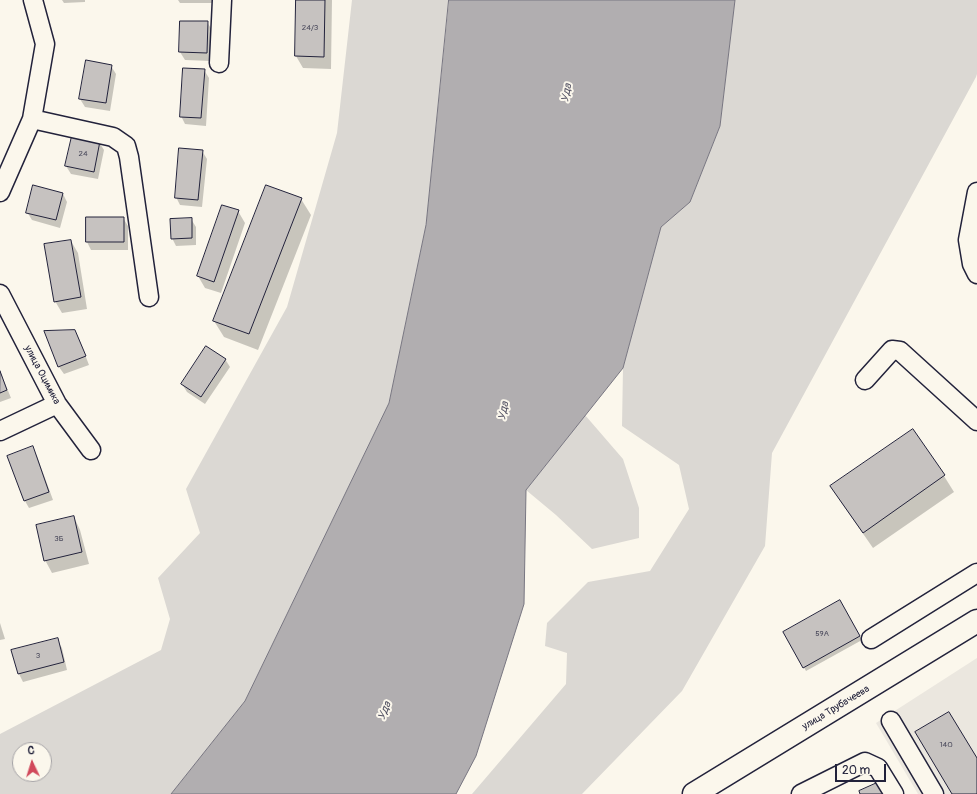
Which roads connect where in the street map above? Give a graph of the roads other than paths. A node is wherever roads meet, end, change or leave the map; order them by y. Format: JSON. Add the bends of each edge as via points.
{"nodes":[{"id":1,"x":33,"y":0,"type":"edge"},
{"id":2,"x":222,"y":0,"type":"edge"},
{"id":3,"x":219,"y":64,"type":"dead end"},
{"id":4,"x":32,"y":119,"type":"junction"},
{"id":5,"x":0,"y":192,"type":"edge"},
{"id":6,"x":977,"y":192,"type":"edge"},
{"id":7,"x":977,"y":274,"type":"edge"},
{"id":8,"x":0,"y":294,"type":"edge"},
{"id":9,"x":149,"y":297,"type":"dead end"},
{"id":10,"x":865,"y":380,"type":"dead end"},
{"id":11,"x":57,"y":404,"type":"junction"},
{"id":12,"x":977,"y":421,"type":"edge"},
{"id":13,"x":0,"y":431,"type":"edge"},
{"id":14,"x":91,"y":450,"type":"dead end"},
{"id":15,"x":977,"y":573,"type":"edge"},
{"id":16,"x":977,"y":621,"type":"edge"},
{"id":17,"x":871,"y":639,"type":"dead end"},
{"id":18,"x":891,"y":721,"type":"dead end"},
{"id":19,"x":694,"y":794,"type":"edge"},
{"id":20,"x":801,"y":794,"type":"edge"},
{"id":21,"x":894,"y":794,"type":"edge"},
{"id":22,"x":934,"y":794,"type":"edge"}],
"edges":[{"from":1,"to":4,"type":"street","via":[[45,44]]},
{"from":2,"to":3,"type":"street"},
{"from":4,"to":5,"type":"street"},
{"from":4,"to":9,"type":"street","via":[[113,137],[126,146]]},
{"from":6,"to":7,"type":"street","via":[[968,240],[972,264]]},
{"from":8,"to":11,"type":"street","name":"улица Оцимика"},
{"from":10,"to":12,"type":"street","via":[[892,350],[900,351]]},
{"from":11,"to":13,"type":"street"},
{"from":11,"to":14,"type":"street","name":"улица Оцимика"},
{"from":15,"to":17,"type":"street"},
{"from":16,"to":19,"type":"main road","name":"улица Трубачеева"},
{"from":18,"to":22,"type":"street"},
{"from":20,"to":21,"type":"street","via":[[865,762],[878,768]]}]}
